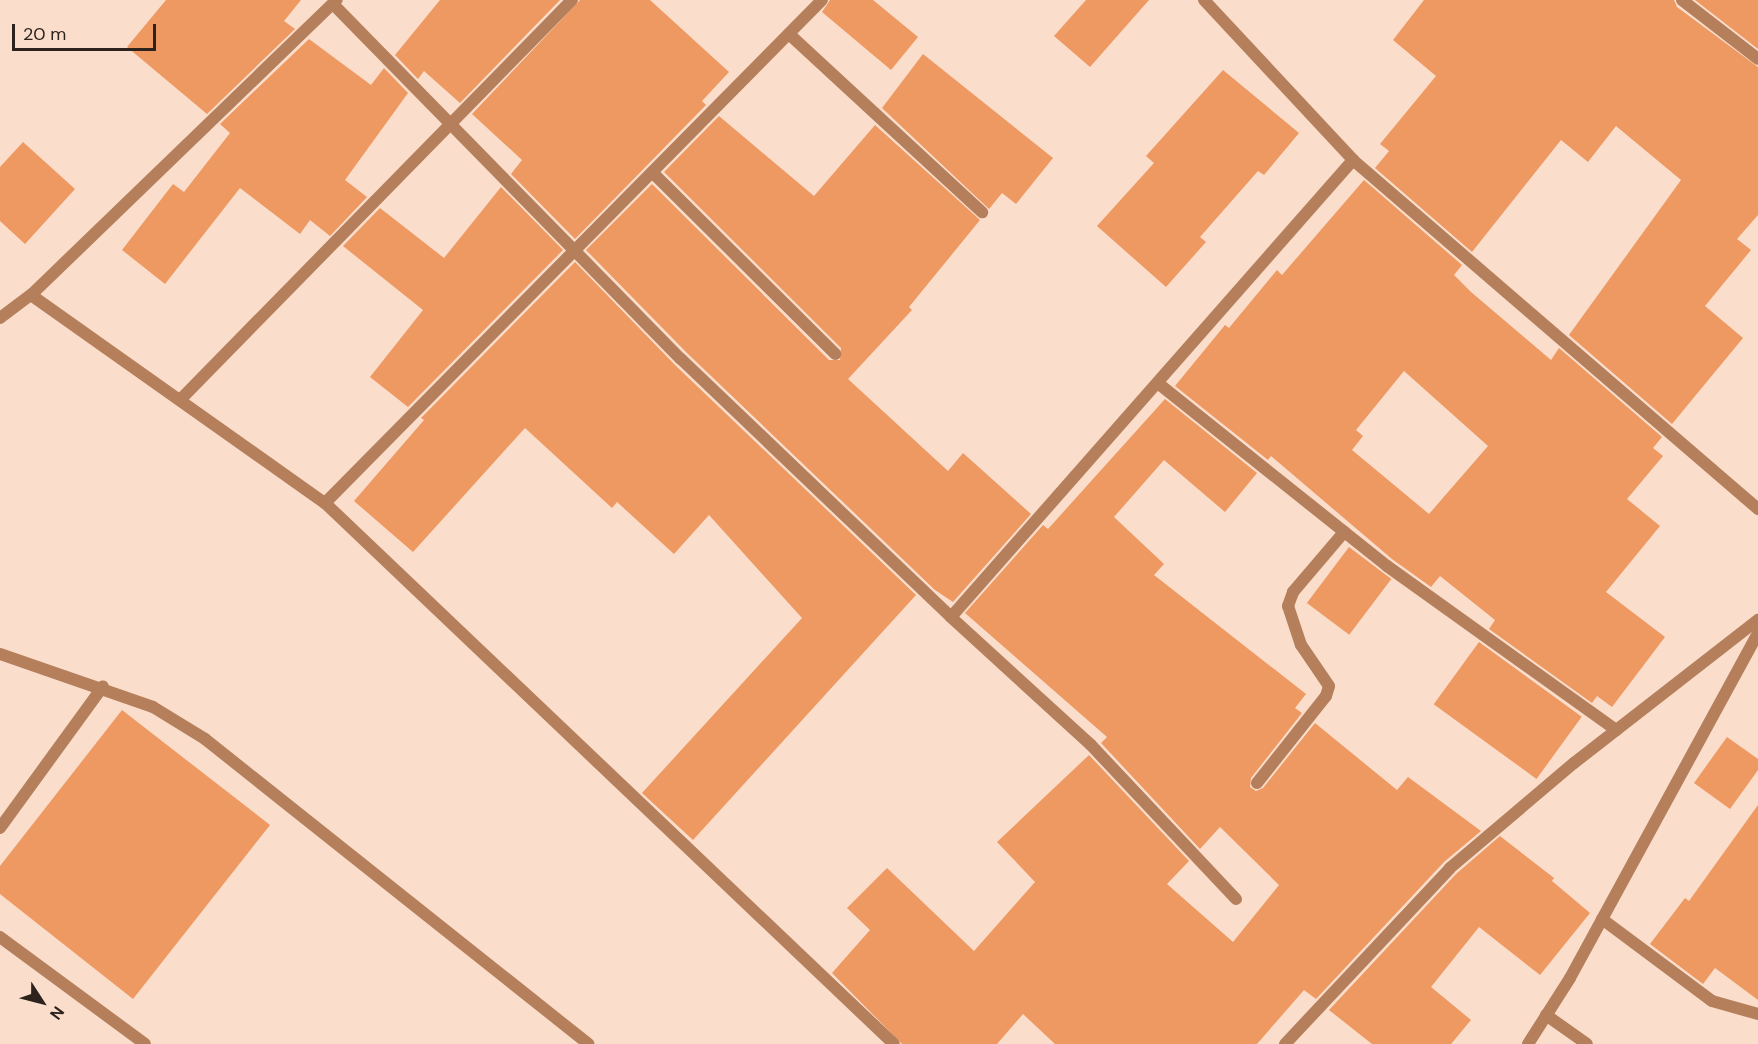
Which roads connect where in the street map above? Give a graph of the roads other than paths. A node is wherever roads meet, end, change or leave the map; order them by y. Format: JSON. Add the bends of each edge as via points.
{"nodes":[{"id":1,"x":572,"y":0,"type":"edge"},
{"id":2,"x":822,"y":0,"type":"edge"},
{"id":3,"x":1204,"y":0,"type":"edge"},
{"id":4,"x":1682,"y":0,"type":"edge"},
{"id":5,"x":335,"y":2,"type":"edge"},
{"id":6,"x":789,"y":34,"type":"junction"},
{"id":7,"x":1758,"y":59,"type":"edge"},
{"id":8,"x":449,"y":122,"type":"junction"},
{"id":9,"x":1353,"y":160,"type":"junction"},
{"id":10,"x":653,"y":173,"type":"junction"},
{"id":11,"x":982,"y":212,"type":"dead end"},
{"id":12,"x":578,"y":251,"type":"junction"},
{"id":13,"x":31,"y":295,"type":"junction"},
{"id":14,"x":0,"y":318,"type":"edge"},
{"id":15,"x":835,"y":354,"type":"dead end"},
{"id":16,"x":1159,"y":384,"type":"junction"},
{"id":17,"x":180,"y":400,"type":"junction"},
{"id":18,"x":325,"y":503,"type":"junction"},
{"id":19,"x":1758,"y":509,"type":"edge"},
{"id":20,"x":1344,"y":532,"type":"junction"},
{"id":21,"x":951,"y":617,"type":"junction"},
{"id":22,"x":1758,"y":620,"type":"edge"},
{"id":23,"x":1758,"y":633,"type":"edge"},
{"id":24,"x":0,"y":654,"type":"edge"},
{"id":25,"x":103,"y":686,"type":"junction"},
{"id":26,"x":1616,"y":730,"type":"junction"},
{"id":27,"x":1257,"y":783,"type":"dead end"},
{"id":28,"x":0,"y":828,"type":"edge"},
{"id":29,"x":1236,"y":899,"type":"dead end"},
{"id":30,"x":1602,"y":919,"type":"junction"},
{"id":31,"x":0,"y":937,"type":"edge"},
{"id":32,"x":1758,"y":1014,"type":"edge"},
{"id":33,"x":1546,"y":1016,"type":"junction"},
{"id":34,"x":145,"y":1044,"type":"edge"},
{"id":35,"x":588,"y":1044,"type":"edge"},
{"id":36,"x":894,"y":1044,"type":"edge"},
{"id":37,"x":1285,"y":1044,"type":"edge"},
{"id":38,"x":1528,"y":1044,"type":"edge"},
{"id":39,"x":1587,"y":1044,"type":"edge"}],
"edges":[{"from":1,"to":8,"type":"street"},
{"from":2,"to":6,"type":"street"},
{"from":3,"to":9,"type":"street"},
{"from":4,"to":7,"type":"street"},
{"from":5,"to":8,"type":"street"},
{"from":5,"to":13,"type":"street"},
{"from":6,"to":10,"type":"street"},
{"from":6,"to":11,"type":"street"},
{"from":8,"to":12,"type":"street"},
{"from":8,"to":17,"type":"street"},
{"from":9,"to":16,"type":"street"},
{"from":9,"to":19,"type":"street"},
{"from":10,"to":12,"type":"street"},
{"from":10,"to":15,"type":"street"},
{"from":12,"to":18,"type":"street"},
{"from":12,"to":21,"type":"street","via":[[681,359]]},
{"from":13,"to":14,"type":"street"},
{"from":13,"to":17,"type":"street"},
{"from":16,"to":20,"type":"street"},
{"from":16,"to":21,"type":"street"},
{"from":17,"to":18,"type":"street"},
{"from":18,"to":36,"type":"street"},
{"from":20,"to":26,"type":"street"},
{"from":20,"to":27,"type":"street","via":[[1293,592],[1288,606],[1301,645],[1329,686],[1326,696]]},
{"from":21,"to":29,"type":"street","via":[[1091,745]]},
{"from":22,"to":26,"type":"street"},
{"from":23,"to":30,"type":"street"},
{"from":24,"to":25,"type":"street"},
{"from":25,"to":28,"type":"street"},
{"from":25,"to":35,"type":"street","via":[[153,707],[205,739]]},
{"from":26,"to":37,"type":"street","via":[[1449,868]]},
{"from":30,"to":32,"type":"street","via":[[1712,1000]]},
{"from":30,"to":33,"type":"street"},
{"from":31,"to":34,"type":"street"},
{"from":33,"to":38,"type":"street"},
{"from":33,"to":39,"type":"street"}]}
